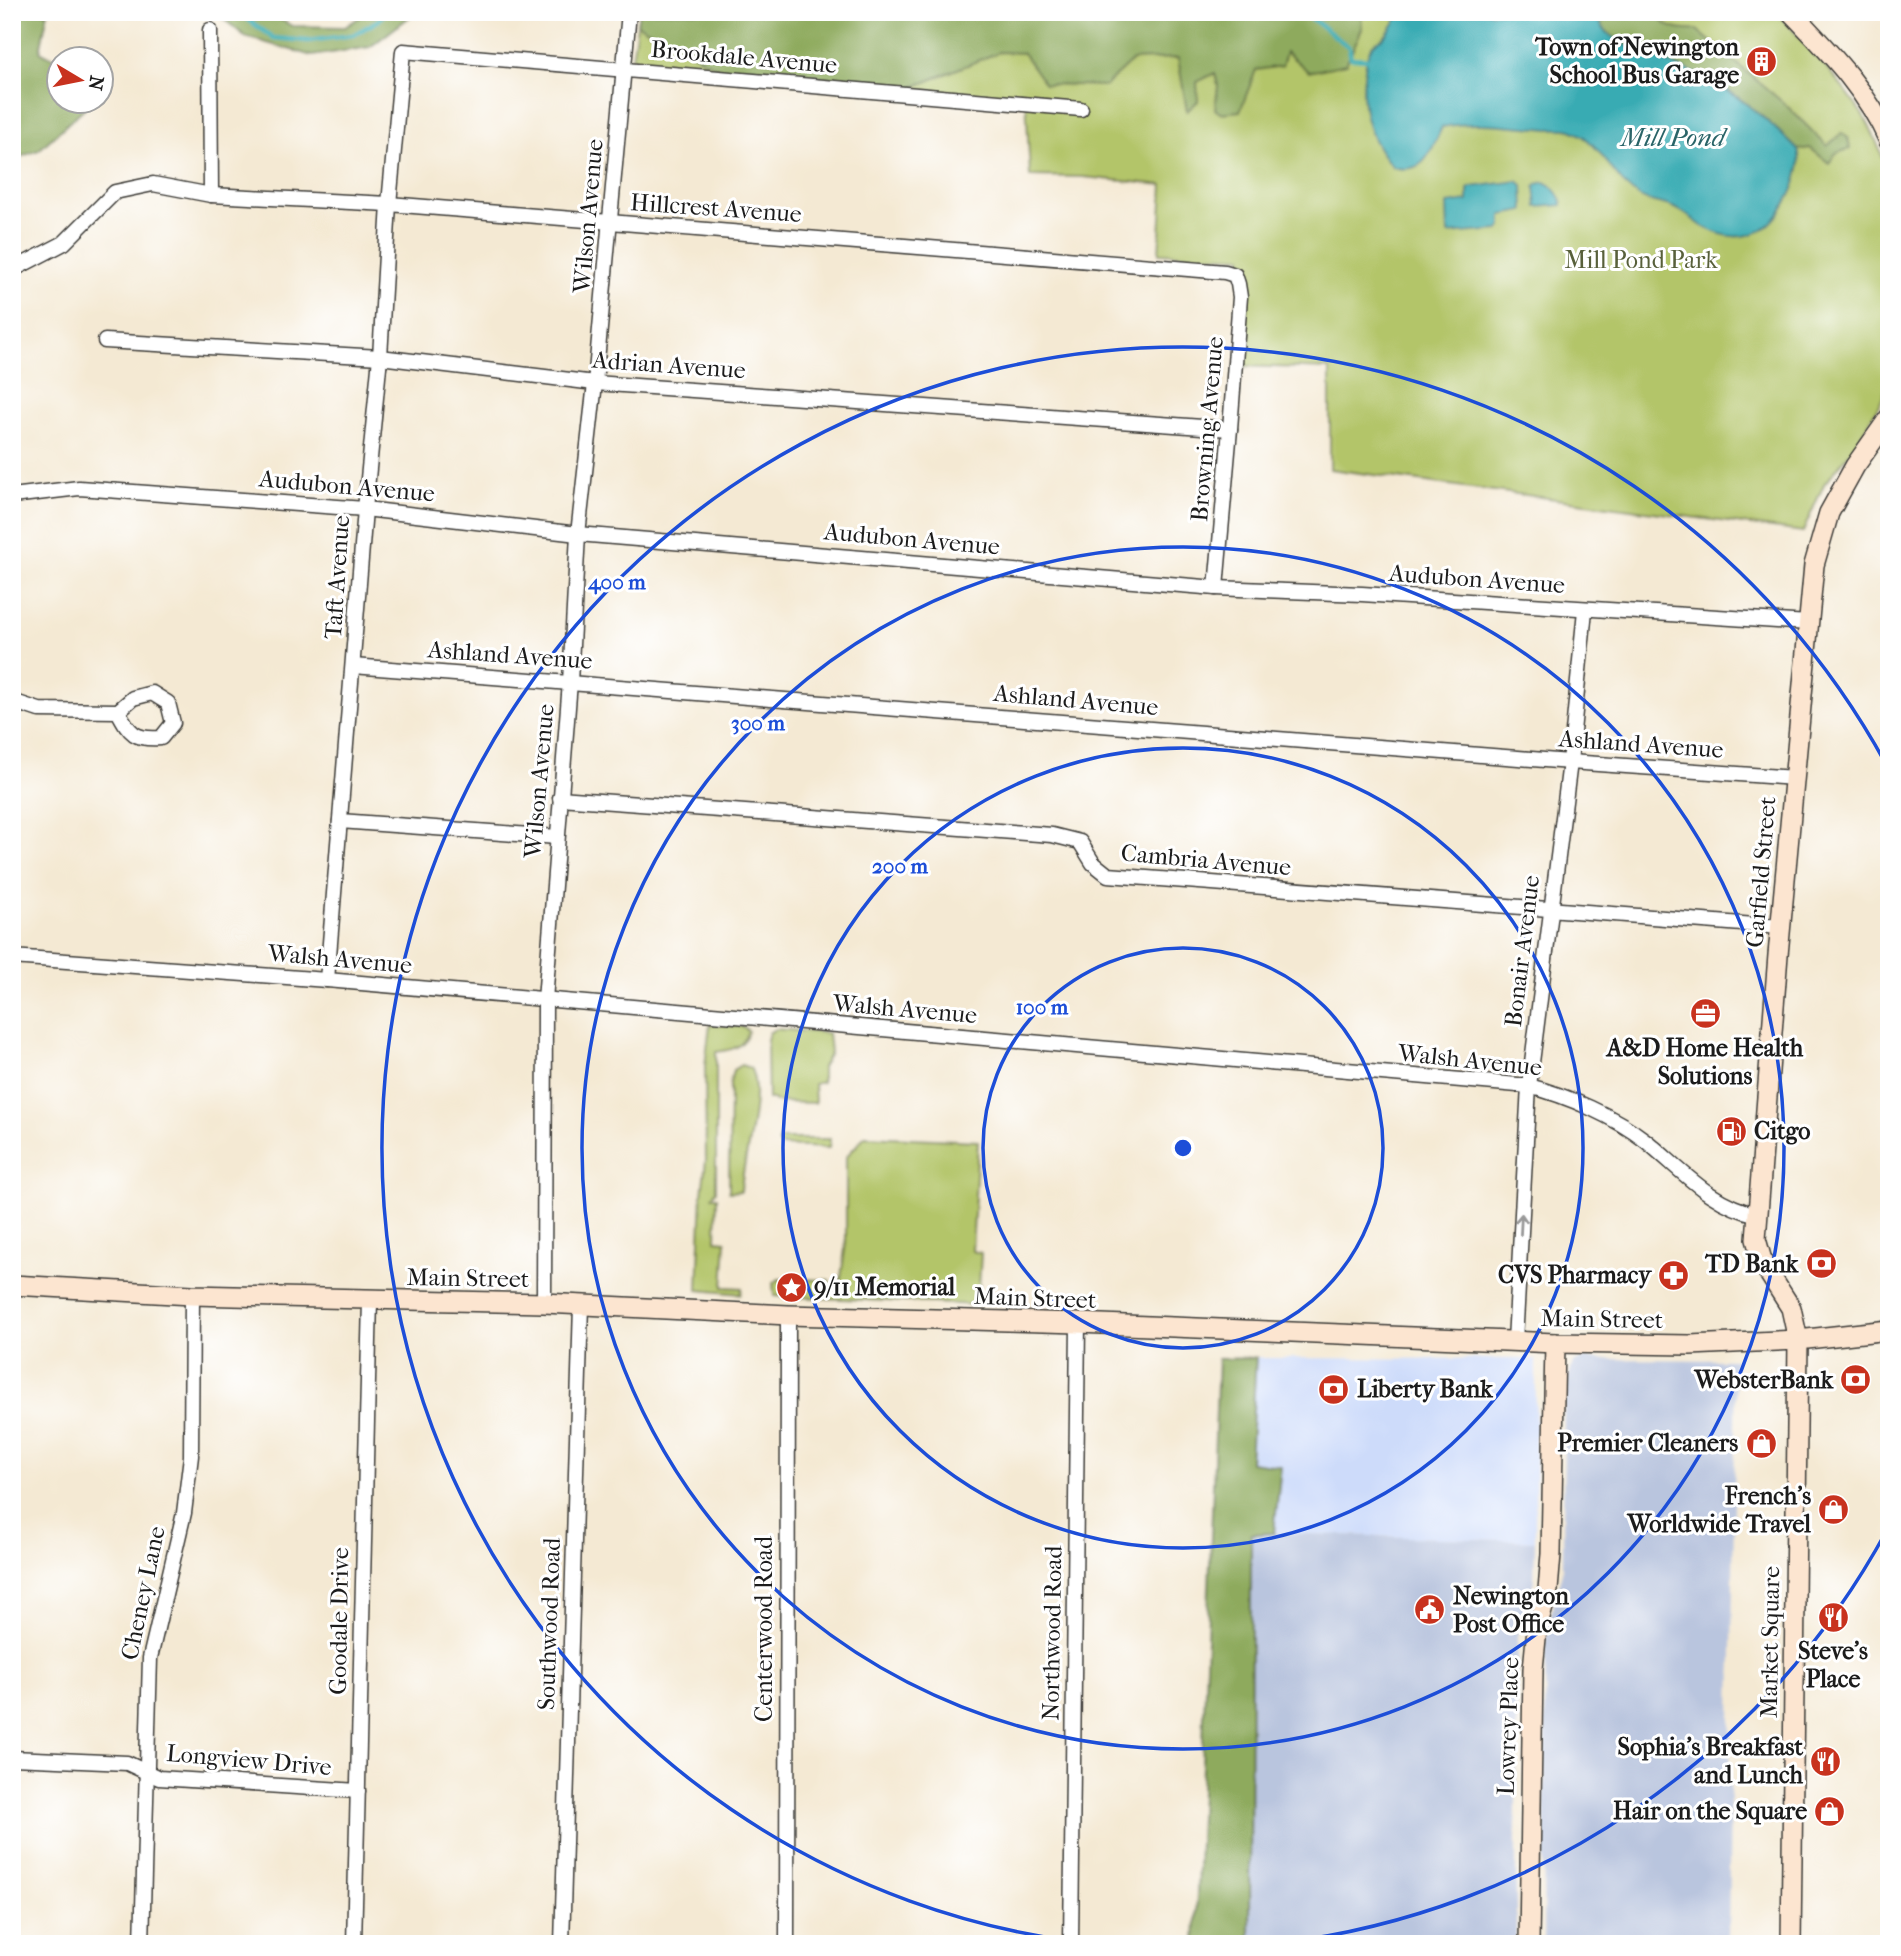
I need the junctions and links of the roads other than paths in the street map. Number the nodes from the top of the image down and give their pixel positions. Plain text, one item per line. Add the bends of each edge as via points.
1 (629, 12) edge
2 (1791, 12) edge
3 (209, 30) dead end
4 (403, 51) joint
5 (624, 69) junction
6 (1081, 109) dead end
7 (1889, 141) edge
8 (211, 195) junction
9 (389, 204) junction
10 (610, 222) junction
11 (12, 268) edge
12 (1235, 275) joint
13 (105, 341) dead end
14 (380, 357) junction
15 (595, 383) junction
16 (1889, 418) edge
17 (1230, 429) junction
18 (12, 496) edge
19 (365, 509) junction
20 (578, 534) junction
21 (1216, 588) junction
22 (1585, 610) junction
23 (1809, 623) junction
24 (354, 666) junction
25 (570, 682) junction
26 (12, 701) edge
27 (118, 711) dead end
28 (1570, 762) junction
29 (1794, 778) junction
30 (560, 798) junction
31 (340, 821) junction
32 (557, 837) junction
33 (1550, 911) junction
34 (1781, 927) junction
35 (12, 957) edge
36 (327, 980) junction
37 (545, 1000) junction
38 (1529, 1086) junction
39 (1758, 1214) junction
40 (12, 1285) edge
41 (192, 1295) junction
42 (370, 1300) junction
43 (544, 1303) junction
44 (581, 1305) junction
45 (788, 1315) junction
46 (1079, 1323) junction
47 (1889, 1330) edge
48 (1798, 1340) junction
49 (1515, 1341) junction
50 (1555, 1343) junction
51 (12, 1758) edge
52 (146, 1772) junction
53 (358, 1791) junction
54 (142, 1944) edge
55 (354, 1944) edge
56 (562, 1944) edge
57 (787, 1944) edge
58 (1071, 1944) edge
59 (1528, 1944) edge
60 (1791, 1944) edge

1 - 5 street, Wilson Avenue
2 - 7 street via 1857,85
3 - 8 street
4 - 5 street, Brookdale Avenue
4 - 9 street, Taft Avenue
5 - 6 street, Brookdale Avenue
5 - 10 street, Wilson Avenue
8 - 9 street, Hillcrest Avenue
8 - 11 street, Hillcrest Avenue via 153,184 115,192 64,243
9 - 10 street, Hillcrest Avenue
9 - 14 street, Taft Avenue
10 - 12 street, Hillcrest Avenue
10 - 15 street, Wilson Avenue
12 - 17 street, Browning Avenue via 1240,297
13 - 14 street, Adrian Avenue
14 - 15 street, Adrian Avenue
14 - 19 street, Taft Avenue
15 - 17 street, Adrian Avenue
15 - 20 street, Wilson Avenue
16 - 23 street, Garfield Street via 1829,513 1814,565
17 - 21 street, Browning Avenue
18 - 19 street, Audubon Avenue via 79,488
19 - 20 street, Audubon Avenue
19 - 24 street, Taft Avenue
20 - 21 street, Audubon Avenue
20 - 25 street, Wilson Avenue
21 - 22 street, Audubon Avenue
22 - 23 street, Audubon Avenue
22 - 28 street, Bonair Avenue
23 - 29 street, Garfield Street
24 - 25 street, Ashland Avenue
24 - 31 street, Taft Avenue
25 - 28 street, Ashland Avenue
25 - 30 street, Wilson Avenue
26 - 27 street via 39,710
28 - 29 street, Ashland Avenue
28 - 33 street, Bonair Avenue
29 - 34 street, Garfield Street
30 - 32 street, Wilson Avenue
30 - 33 street, Cambria Avenue via 1052,835 1080,842 1093,863 1108,875
31 - 32 street
31 - 36 street, Taft Avenue
32 - 37 street, Wilson Avenue
33 - 34 street, Cambria Avenue
33 - 38 street, Bonair Avenue
34 - 39 street, Garfield Street
35 - 36 street, Walsh Avenue
36 - 37 street, Walsh Avenue
37 - 38 street, Walsh Avenue
37 - 43 street, Wilson Avenue
38 - 39 street, Walsh Avenue via 1580,1103 1637,1135 1721,1203
49 -> 38 street, Bonair Avenue
39 - 48 street, Garfield Street via 1759,1255 1791,1308
40 - 41 street, Main Street
41 - 42 street, Main Street
41 - 52 street, Cheney Lane via 191,1455 184,1513 150,1658
42 - 43 street, Main Street
42 - 53 street, Goodale Drive
43 - 44 street, Main Street
44 - 45 street, Main Street
44 - 56 street, Southwood Road
45 - 46 street, Main Street
45 - 57 street, Centerwood Road
46 - 49 street, Main Street
46 - 58 street, Northwood Road
47 - 48 street, Main Street
48 - 50 street, Main Street via 1690,1345
48 - 60 street, Market Square
49 - 50 street, Main Street
50 - 59 street, Lowrey Place via 1551,1554 1533,1669
51 - 52 street, Longview Drive via 127,1763
52 - 53 street, Longview Drive via 159,1778
52 - 54 street, Cheney Lane
53 - 55 street, Goodale Drive

